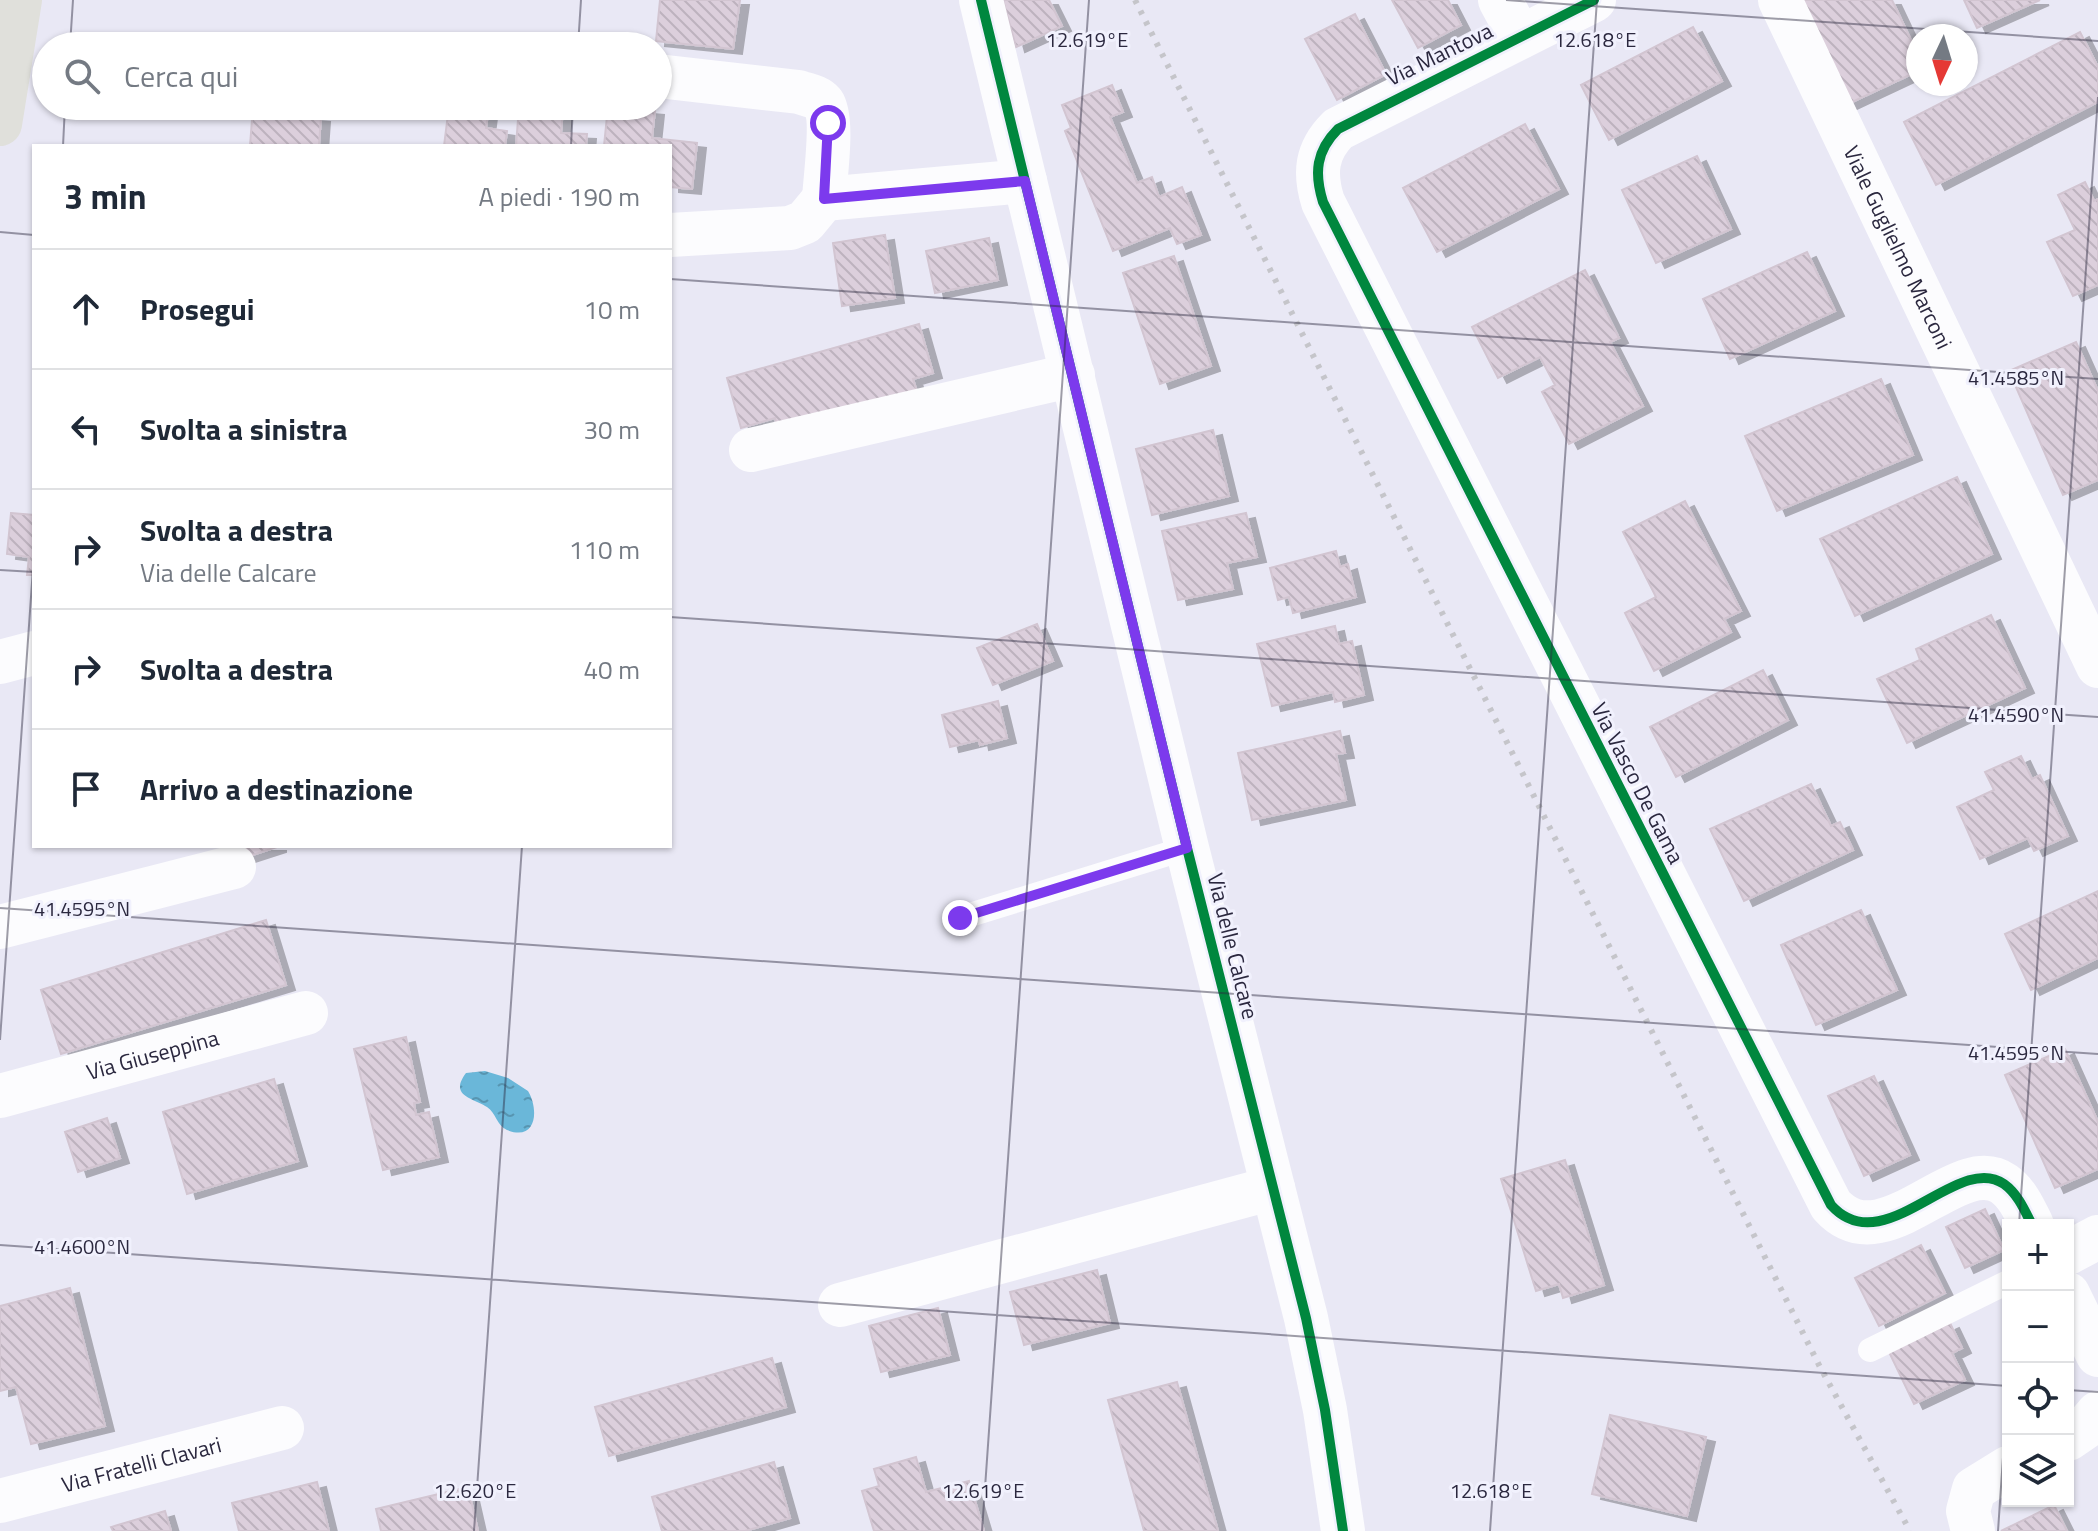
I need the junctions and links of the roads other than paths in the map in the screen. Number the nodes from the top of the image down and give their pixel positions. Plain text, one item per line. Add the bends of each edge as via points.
1 (20, 0) edge
2 (981, 0) edge
3 (1594, 0) edge
4 (1780, 0) edge
5 (1510, 18) edge
6 (672, 78) edge
7 (0, 124) edge
8 (1317, 161) joint
9 (1025, 181) junction
10 (824, 199) junction
11 (672, 235) edge
12 (1073, 375) junction
13 (751, 450) dead end
14 (32, 654) edge
15 (0, 662) edge
16 (2098, 666) edge
17 (1187, 848) junction
18 (234, 867) dead end
19 (960, 918) dead end
20 (0, 927) edge
21 (306, 1013) dead end
22 (0, 1096) edge
23 (1273, 1188) junction
24 (2029, 1219) edge
25 (2098, 1237) edge
26 (2074, 1250) edge
27 (2002, 1285) edge
28 (840, 1305) dead end
29 (2074, 1306) edge
30 (1870, 1350) dead end
31 (2098, 1355) edge
32 (2098, 1413) edge
33 (282, 1428) dead end
34 (2074, 1435) edge
35 (2002, 1471) edge
36 (0, 1501) edge
37 (1343, 1531) edge
38 (1973, 1531) edge

1 - 7 main road
2 - 9 street, Via delle Calcare
3 - 5 street, Via Mantova
4 - 16 street, Viale Guglielmo Marconi
5 - 8 street, Via Mantova via 1348,122 1330,136
6 - 10 street via 799,92 822,103 828,123
8 - 24 street, Via Vasco De Gama via 1328,215 1831,1205 1855,1221 1877,1222 1971,1180 1991,1179 2014,1194
9 - 10 street
9 - 12 street, Via delle Calcare
10 - 11 street via 805,222 790,228
12 - 13 street
12 - 17 street, Via delle Calcare
14 - 15 street
17 - 19 lane
17 - 23 street, Via delle Calcare
18 - 20 street
21 - 22 street, Via Giuseppina
23 - 28 street
23 - 37 street, Via delle Calcare via 1317,1364
25 - 26 street
27 - 30 lane
29 - 31 street
32 - 34 street
33 - 36 street, Via Fratelli Clavari
35 - 38 street via 1974,1489 1968,1511

